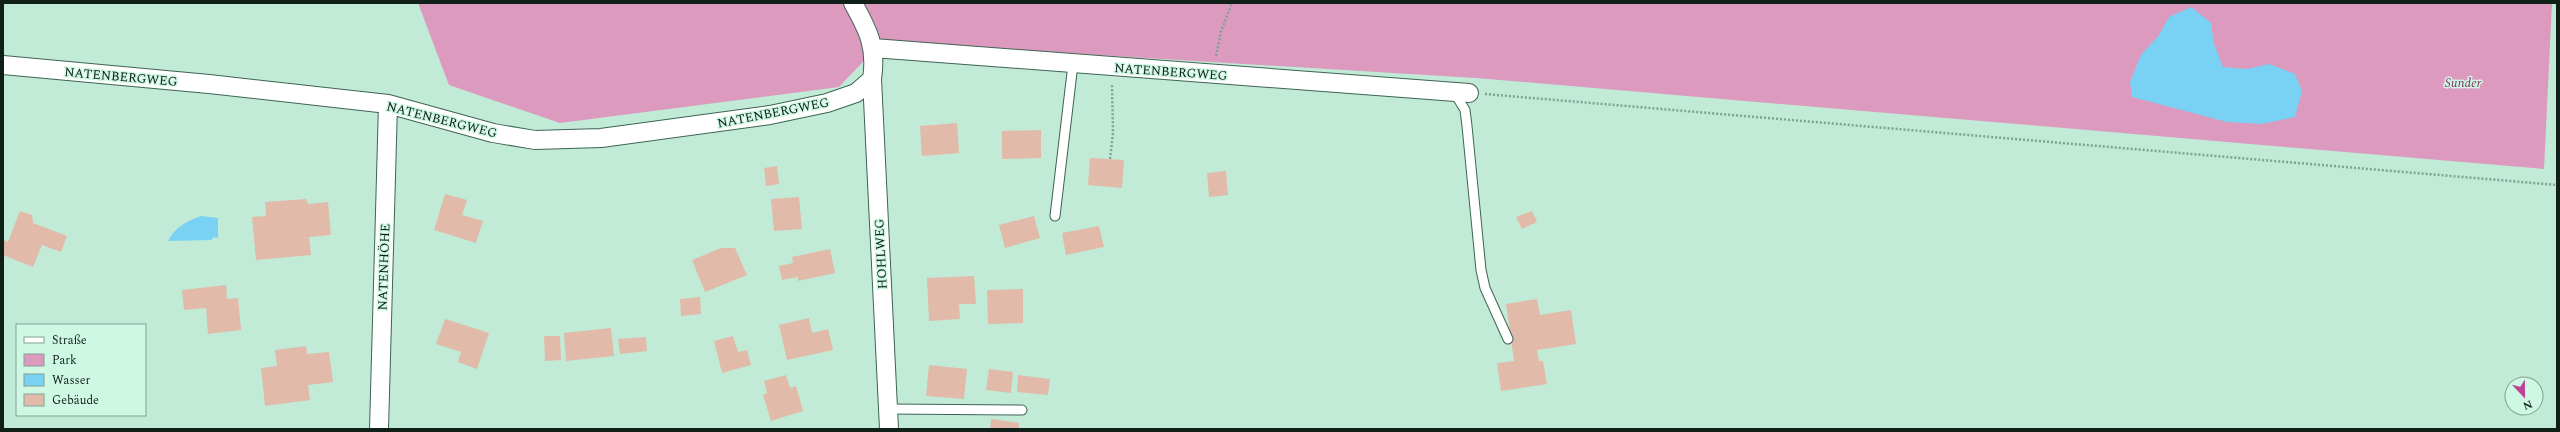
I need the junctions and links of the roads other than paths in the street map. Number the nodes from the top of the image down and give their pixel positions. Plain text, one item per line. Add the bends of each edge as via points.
1 (853, 3) edge
2 (873, 48) junction
3 (1073, 64) junction
4 (3, 65) edge
5 (872, 79) junction
6 (1461, 93) joint
7 (388, 104) junction
8 (1055, 216) dead end
9 (1508, 339) dead end
10 (888, 409) junction
11 (1022, 410) dead end
12 (379, 429) edge
13 (889, 429) edge

1 - 2 street, HOHLWEG via 866,27
2 - 3 street, NATENBERGWEG
2 - 5 street, HOHLWEG
3 - 6 street, NATENBERGWEG
3 - 8 lane
4 - 7 street, NATENBERGWEG via 202,83
5 - 7 street, NATENBERGWEG via 856,93 827,104 766,116 601,138 535,140 513,137
5 - 10 street, HOHLWEG
6 - 9 lane via 1466,115 1478,248 1485,288
7 - 12 street, NATENHÖHE
10 - 11 lane
10 - 13 street, HOHLWEG

